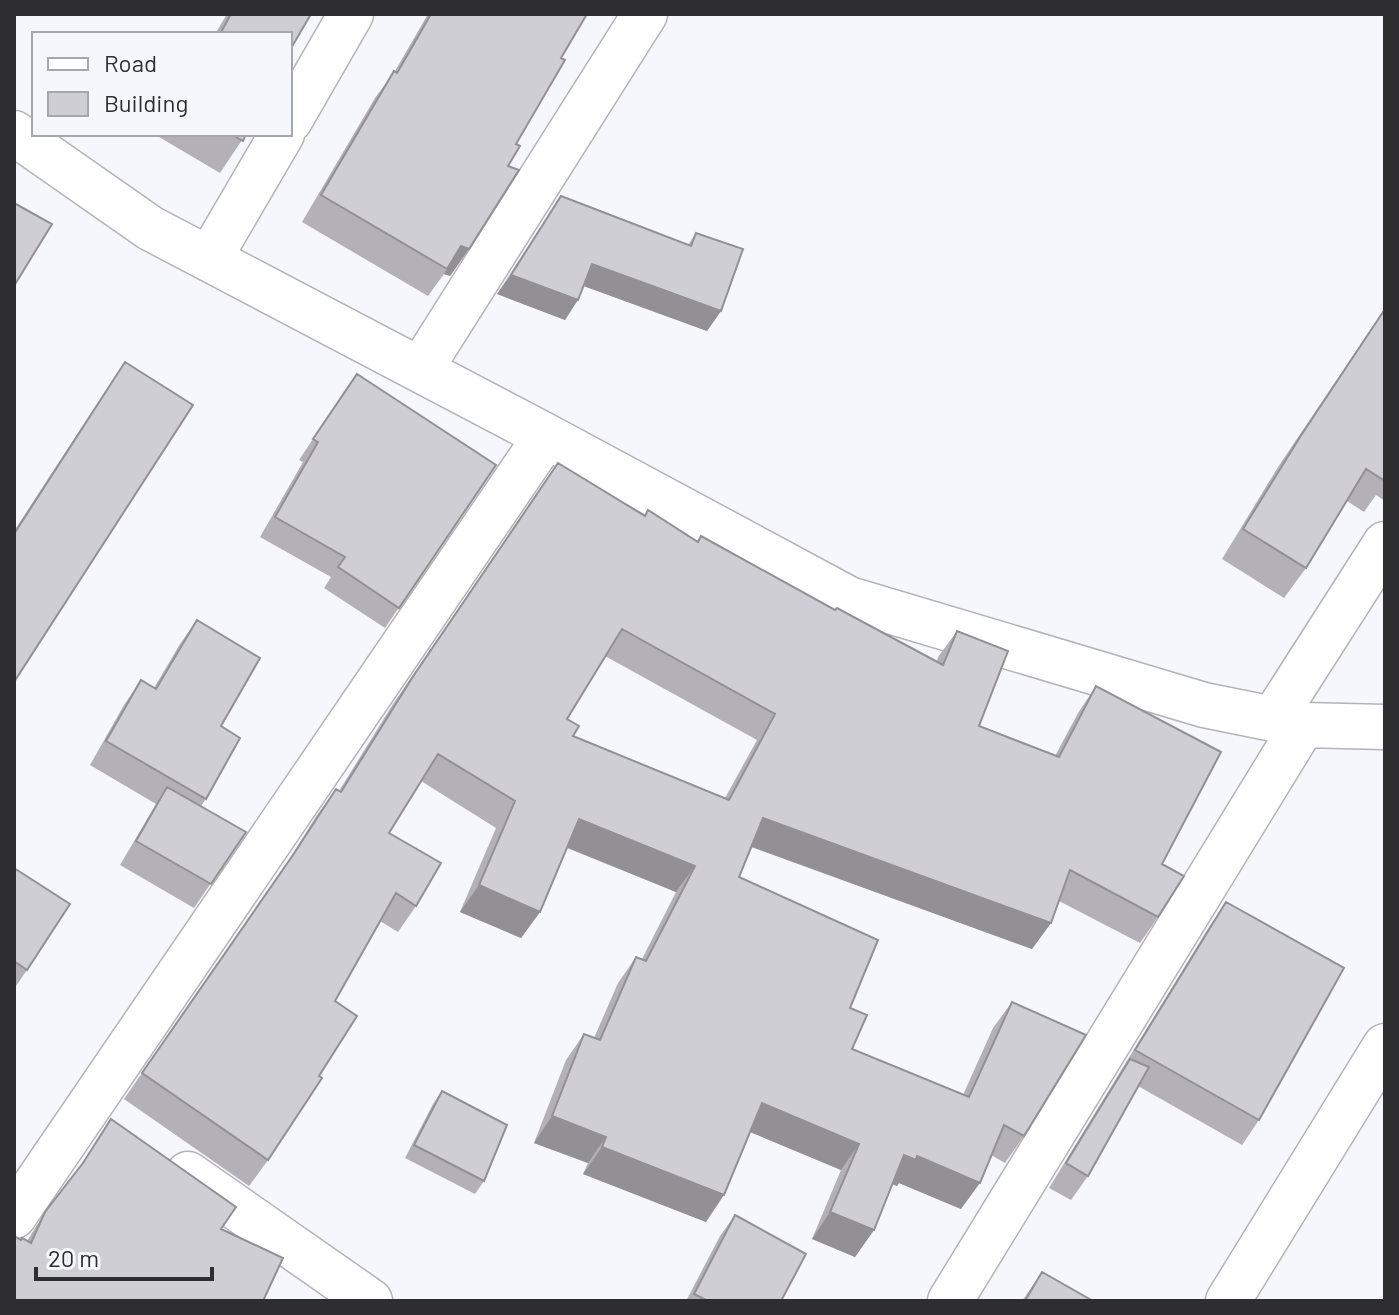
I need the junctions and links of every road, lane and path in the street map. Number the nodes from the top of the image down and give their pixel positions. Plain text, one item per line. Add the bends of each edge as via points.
1 (351, 14) edge
2 (645, 14) edge
3 (292, 117) edge
4 (14, 133) edge
5 (281, 136) edge
6 (209, 259) junction
7 (420, 370) junction
8 (546, 436) junction
9 (1385, 544) edge
10 (1288, 722) junction
11 (1385, 727) edge
12 (1385, 1046) edge
13 (153, 1150) edge
14 (14, 1216) edge
15 (370, 1301) edge
16 (950, 1301) edge
17 (1228, 1301) edge

1 - 3 street
2 - 7 street
4 - 6 street via 150,228
5 - 6 street
6 - 7 street
7 - 8 street
8 - 10 street via 849,599 1204,705
8 - 14 street via 102,1115
9 - 10 street
10 - 11 street
10 - 16 street
12 - 17 street
13 - 15 street

